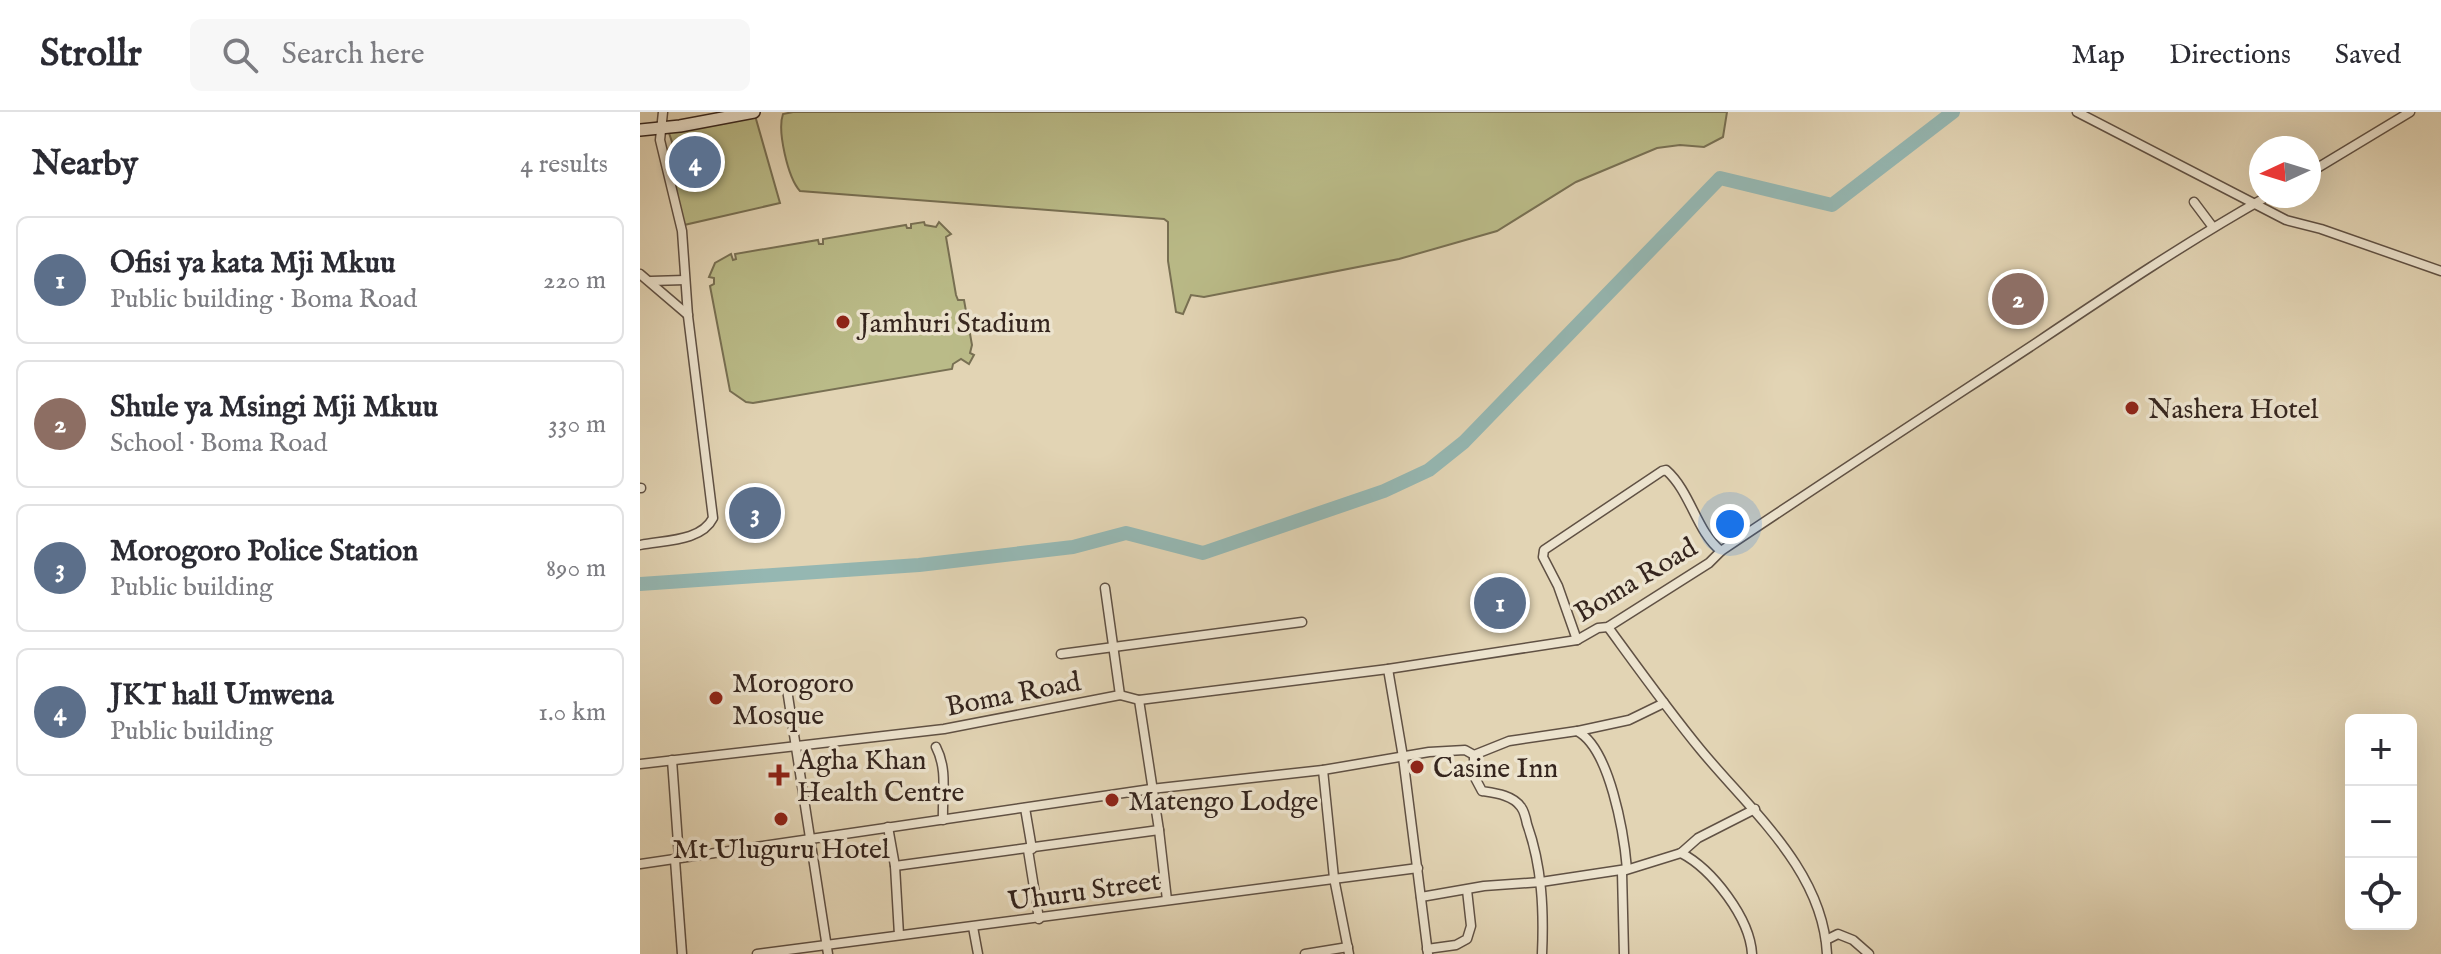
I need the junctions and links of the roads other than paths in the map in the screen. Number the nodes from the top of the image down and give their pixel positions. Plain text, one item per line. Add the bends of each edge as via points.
1 (663, 112) edge
2 (754, 112) edge
3 (2077, 112) edge
4 (2410, 112) edge
5 (660, 128) junction
6 (640, 130) edge
7 (2321, 166) edge
8 (2249, 200) edge
9 (2194, 202) dead end
10 (2249, 206) edge
11 (2264, 208) edge
12 (2212, 226) junction
13 (2441, 271) edge
14 (640, 274) edge
15 (685, 280) junction
16 (650, 281) junction
17 (688, 316) junction
18 (640, 545) edge
19 (1721, 551) junction
20 (1105, 588) dead end
21 (1302, 622) dead end
22 (1608, 627) junction
23 (1577, 640) junction
24 (1113, 647) junction
25 (1061, 654) dead end
26 (1388, 669) junction
27 (786, 683) dead end
28 (1120, 695) junction
29 (1139, 700) junction
30 (1664, 703) junction
31 (1600, 726) junction
32 (1577, 731) junction
33 (936, 747) dead end
34 (1594, 747) junction
35 (797, 748) junction
36 (1474, 755) junction
37 (1403, 757) junction
38 (672, 760) junction
39 (640, 764) edge
40 (1323, 770) junction
41 (1151, 789) junction
42 (1025, 808) junction
43 (1755, 809) junction
44 (943, 820) junction
45 (888, 827) junction
46 (1159, 830) junction
47 (810, 839) junction
48 (1032, 849) junction
49 (1681, 853) junction
50 (677, 858) junction
51 (640, 864) edge
52 (895, 866) junction
53 (1418, 868) junction
54 (1625, 870) junction
55 (1334, 878) junction
56 (1541, 882) junction
57 (1467, 890) junction
58 (1421, 897) junction
59 (1167, 900) junction
60 (1039, 919) junction
61 (973, 927) junction
62 (899, 935) junction
63 (1826, 940) junction
64 (827, 949) edge
65 (1349, 951) edge
66 (1427, 951) edge
67 (682, 954) edge
68 (757, 954) edge
69 (978, 954) edge
70 (1305, 954) edge
71 (1542, 954) edge
72 (1624, 954) edge
73 (1752, 954) edge
74 (1827, 954) edge
75 (1869, 954) edge

1 - 5 street
2 - 5 street
3 - 8 street
4 - 7 street
5 - 6 street
5 - 15 street via 682,231
9 - 12 street
10 - 12 street, Boma Road
11 - 13 street
12 - 19 street, Boma Road
14 - 16 street
15 - 16 street
15 - 17 street
16 - 17 street
17 - 18 street via 713,518 694,535
19 - 22 street, Boma Road
19 - 23 street via 1710,543 1676,480 1662,471 1544,550
20 - 24 street
21 - 24 street
22 - 23 street, Boma Road
22 - 30 street
23 - 26 street, Boma Road
24 - 25 street
24 - 28 street
26 - 29 street, Boma Road
26 - 37 street
27 - 35 street
28 - 29 street, Boma Road
28 - 35 street, Boma Road via 944,729
29 - 41 street
30 - 31 street via 1629,720
30 - 43 street
31 - 32 street
31 - 34 street
32 - 34 street
32 - 36 street via 1509,741
33 - 44 street via 945,774
34 - 54 street via 1615,804
35 - 38 street, Boma Road
35 - 47 street
36 - 37 street via 1465,750
36 - 56 street via 1474,776 1482,791 1494,791 1520,805
37 - 40 street
37 - 53 street
38 - 39 street, Boma Road
38 - 50 street
40 - 41 street
40 - 55 street
41 - 42 street
41 - 46 street
42 - 44 street
42 - 48 street
43 - 49 street via 1698,838
43 - 63 street via 1813,893
44 - 45 street
45 - 47 street
45 - 52 street
46 - 48 street
46 - 59 street
47 - 50 street
47 - 64 street
48 - 52 street
48 - 60 street via 1028,850
49 - 54 street
49 - 73 street via 1705,869 1736,909 1749,932
50 - 51 street
50 - 67 street
52 - 62 street
53 - 55 street, Uhuru Street
53 - 58 street
54 - 56 street
54 - 72 street
55 - 59 street, Uhuru Street
55 - 65 street
56 - 57 street
56 - 71 street
57 - 58 street
57 - 66 street via 1467,939
58 - 66 street
59 - 60 street, Uhuru Street
60 - 61 street, Uhuru Street
61 - 62 street, Uhuru Street
61 - 69 street
62 - 64 street, Uhuru Street
63 - 74 street
63 - 75 street via 1838,934
64 - 68 street, Uhuru Street
65 - 70 street

